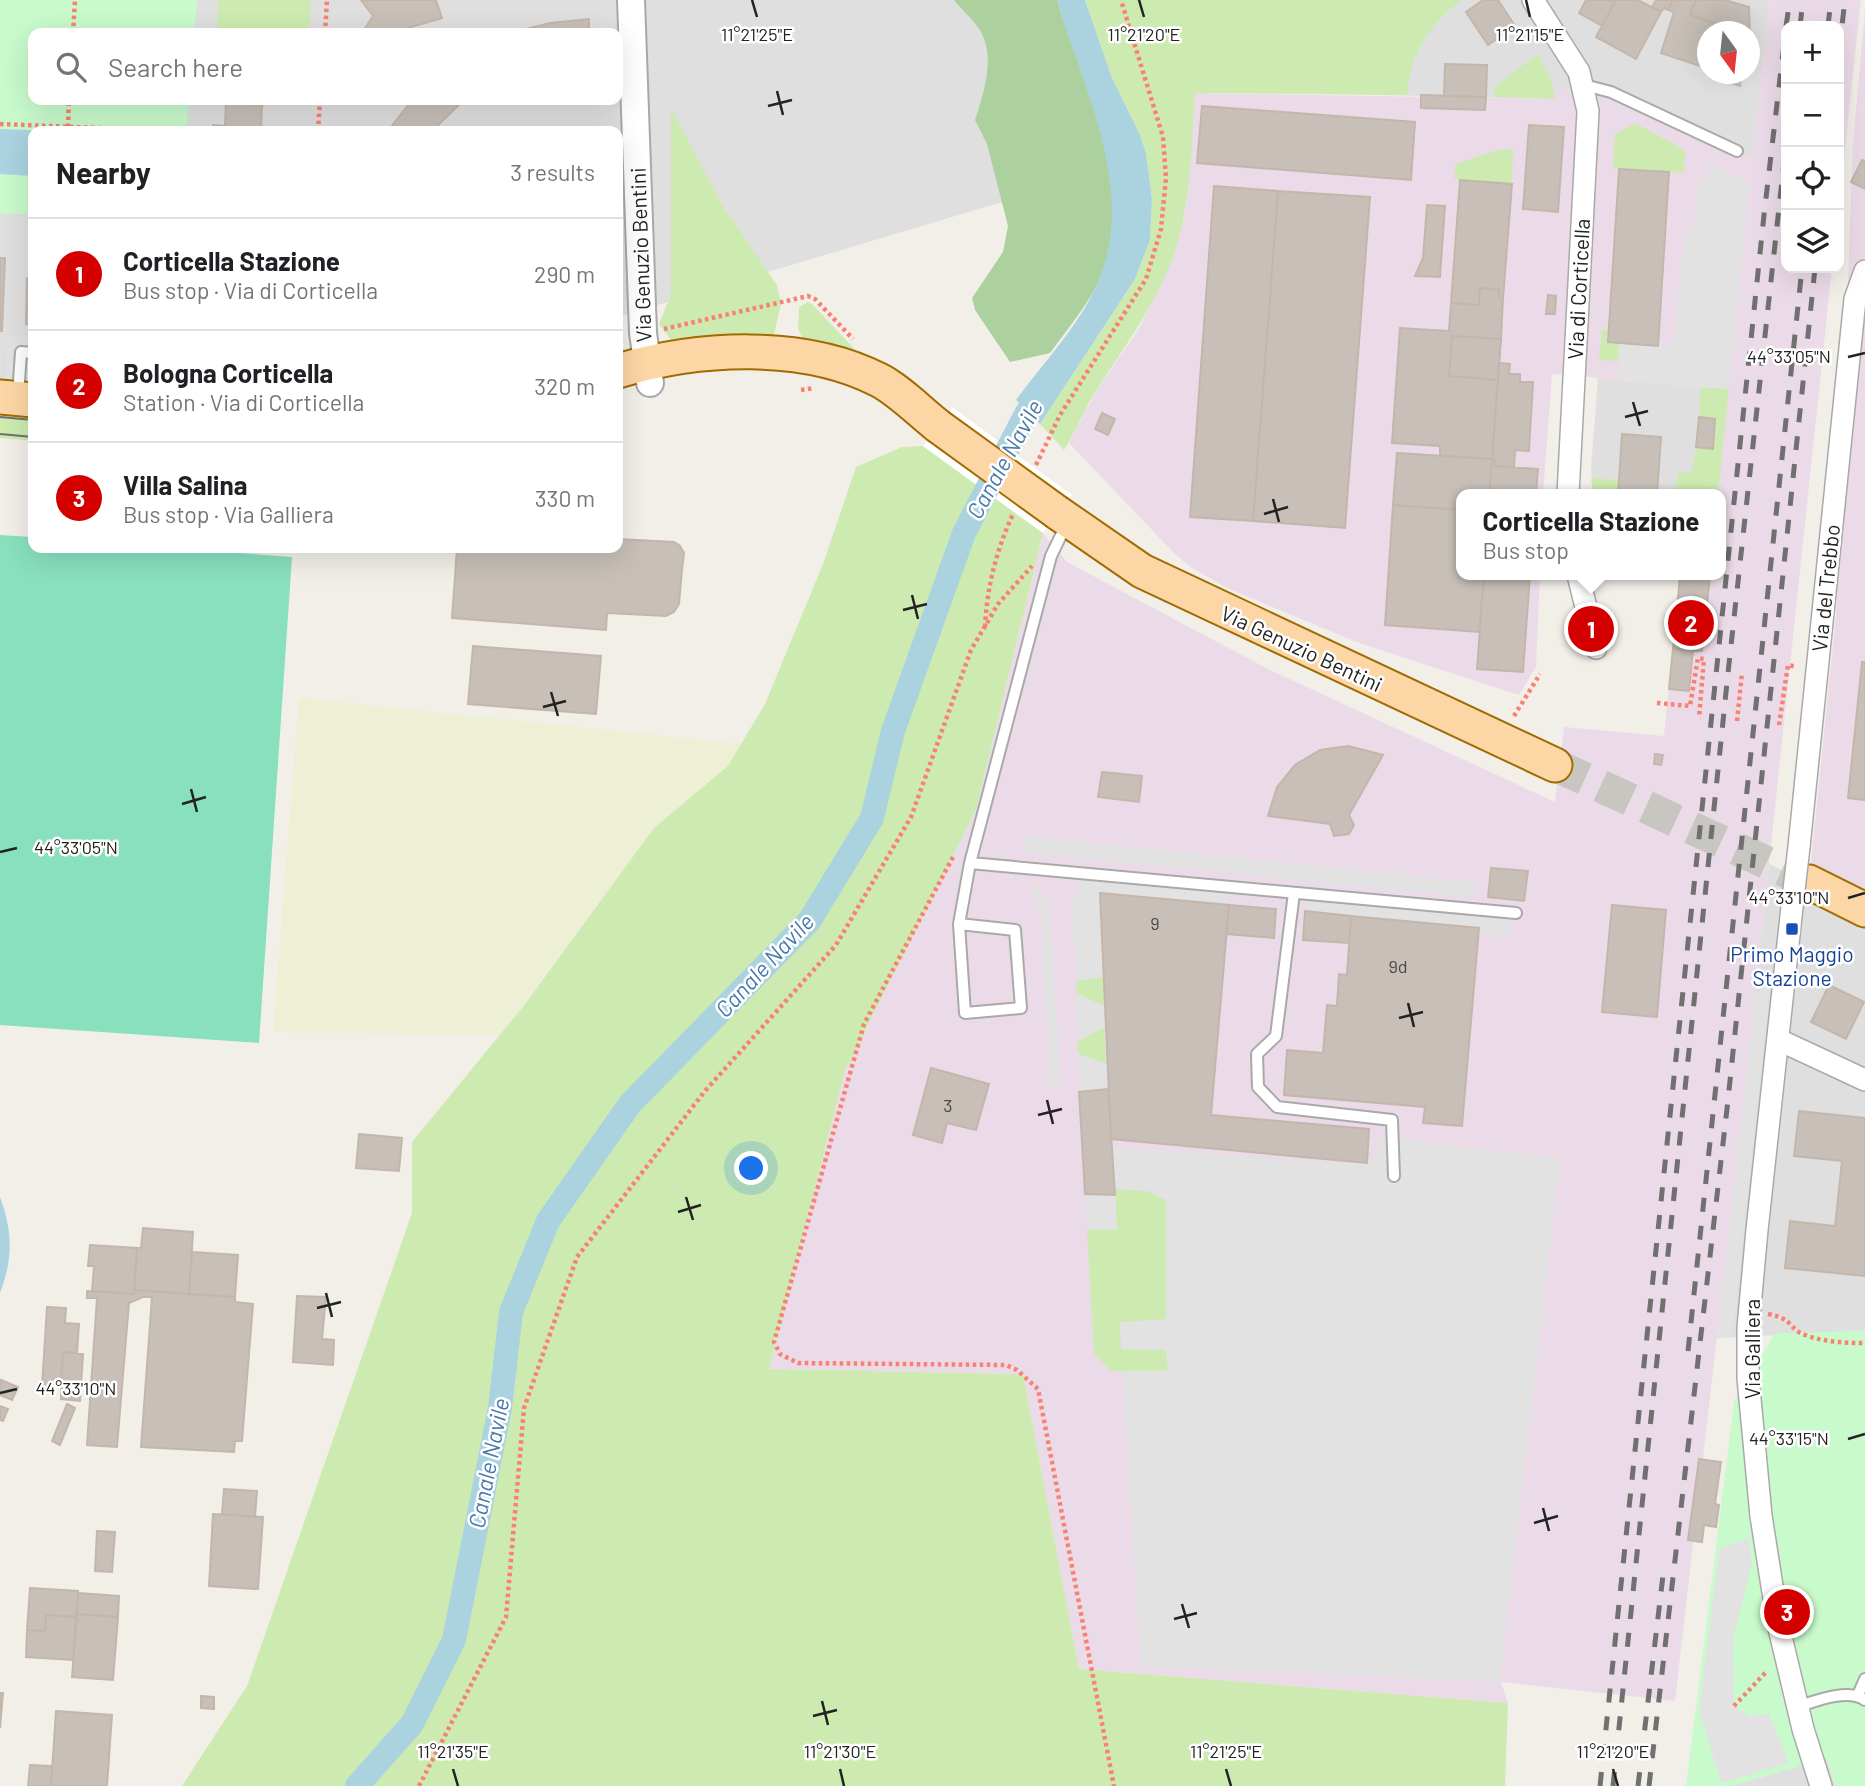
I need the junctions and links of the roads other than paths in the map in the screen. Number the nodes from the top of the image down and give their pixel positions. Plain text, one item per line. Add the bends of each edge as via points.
1 (631, 0) edge
2 (1533, 0) edge
3 (1584, 85) junction
4 (1737, 151) dead end
5 (1865, 271) edge
6 (28, 353) edge
7 (639, 363) edge
8 (623, 385) edge
9 (17, 398) edge
10 (1568, 489) edge
11 (1063, 517) junction
12 (1579, 580) edge
13 (1596, 648) dead end
14 (1555, 765) tunnel mouth
15 (970, 863) junction
16 (1294, 893) junction
17 (1800, 894) junction
18 (1865, 910) edge
19 (1516, 913) dead end
20 (960, 924) junction
21 (1779, 1040) junction
22 (1865, 1080) edge
23 (1395, 1176) dead end
24 (1865, 1679) edge
25 (1862, 1698) edge
26 (1797, 1707) junction
27 (1821, 1786) edge

1 - 7 street, Via Genuzio Bentini
2 - 3 street, Via di Corticella via 1572,58
3 - 4 lane via 1611,92
3 - 10 street, Via di Corticella via 1588,126
5 - 17 street, Via del Trebbo, bridge via 1855,299 1799,848
6 - 9 lane via 21,352
7 - 8 main road, Via Genuzio Bentini
7 - 11 main road, Via Genuzio Bentini, bridge via 755,353 849,366 882,382
11 - 14 main road, Via Genuzio Bentini via 1142,571
11 - 15 lane
12 - 13 street
15 - 16 lane
15 - 20 lane
16 - 19 lane
16 - 23 lane via 1276,1036 1256,1054 1258,1087 1277,1107 1392,1119
17 - 18 main road
17 - 21 street, Via Galliera
20 - 20 lane via 965,1013 1021,1008 1014,930
21 - 22 street
21 - 26 street, Via Galliera via 1748,1328 1748,1378 1760,1516
24 - 25 lane
25 - 26 lane via 1823,1699
26 - 27 street, Via Galliera

